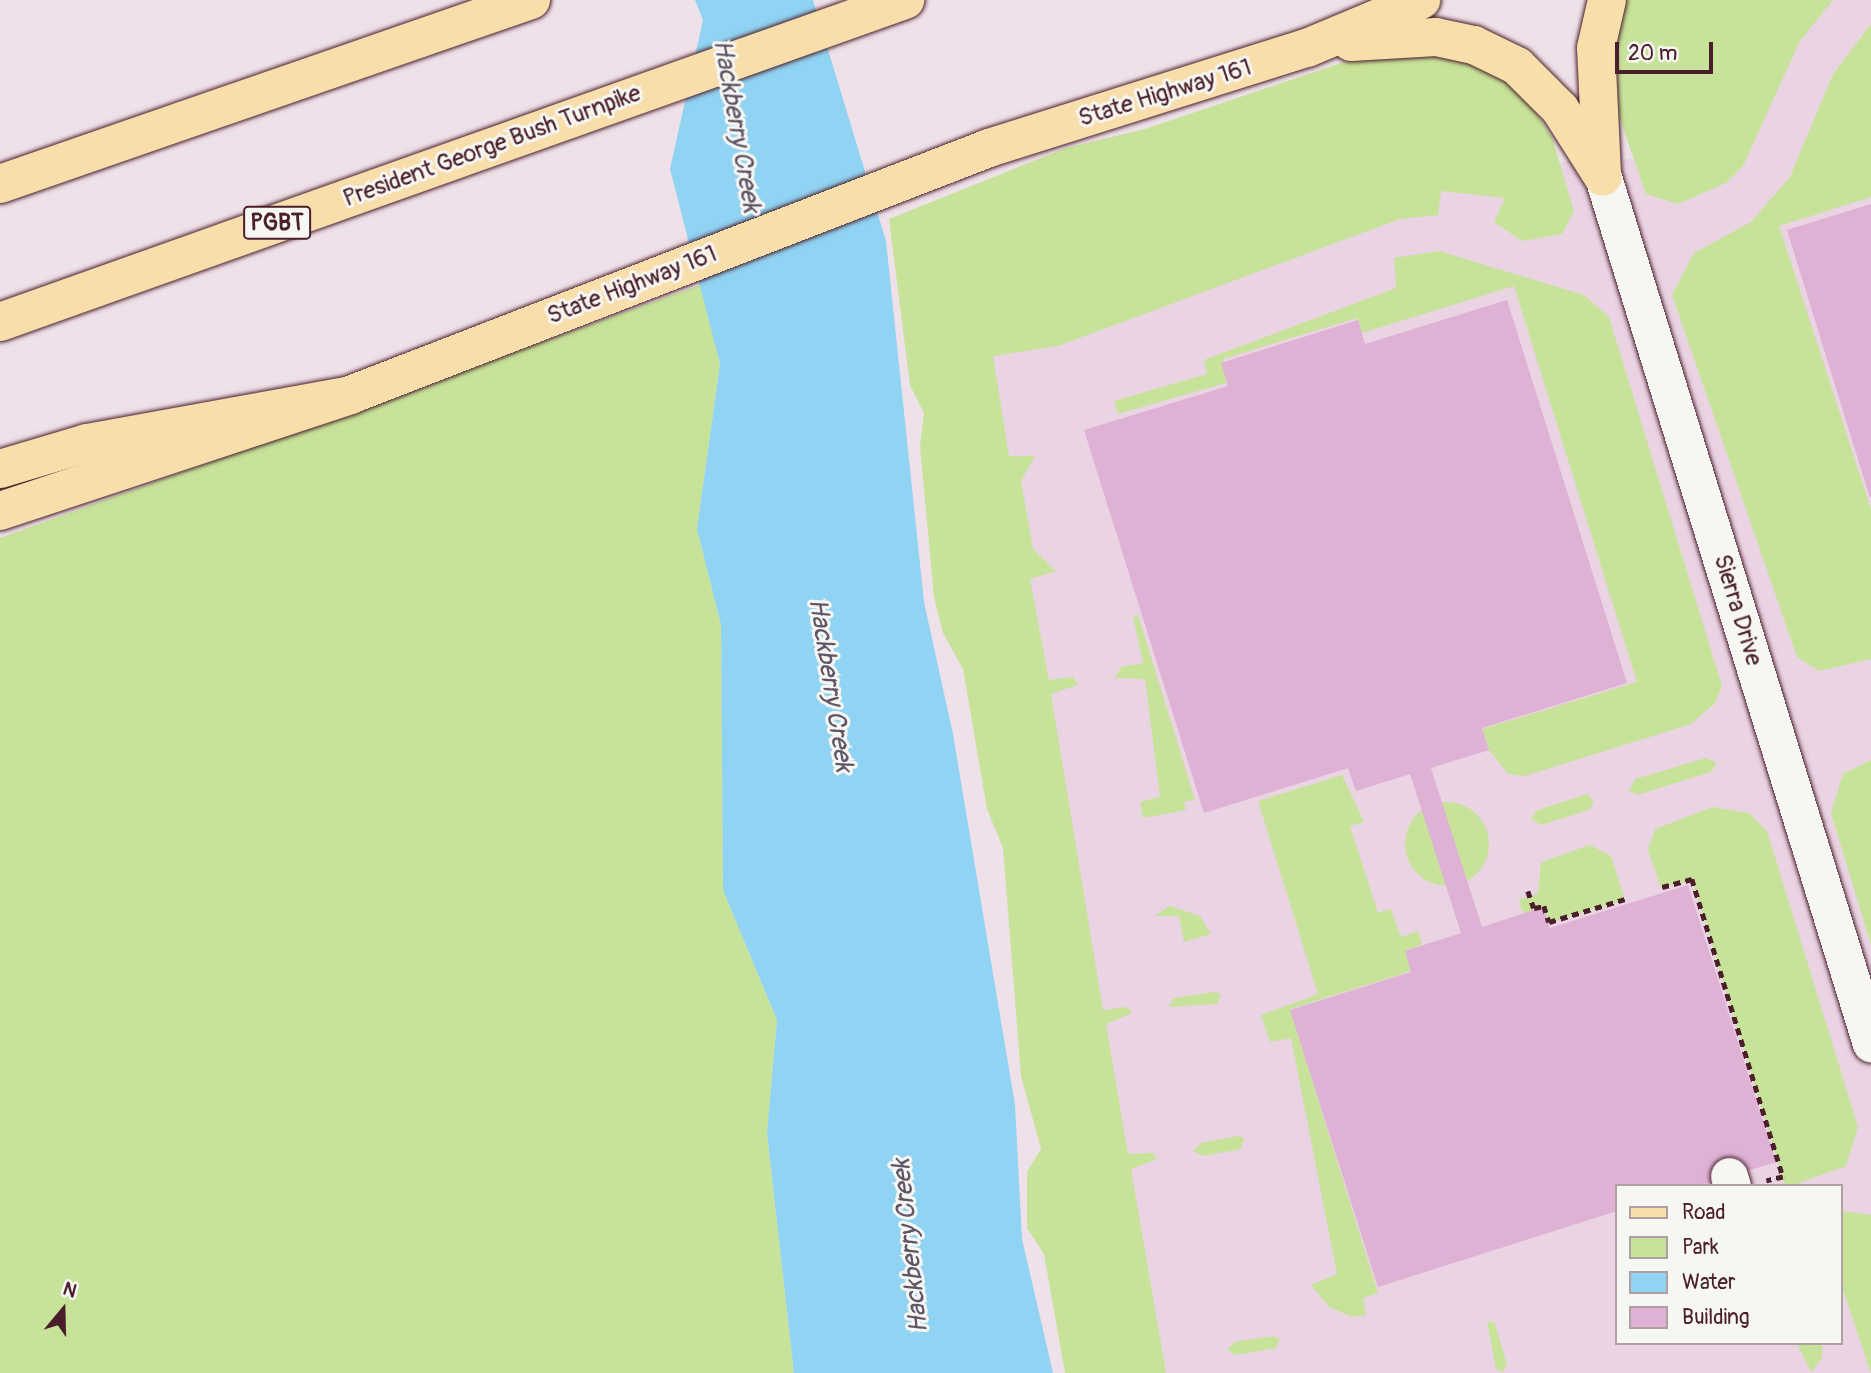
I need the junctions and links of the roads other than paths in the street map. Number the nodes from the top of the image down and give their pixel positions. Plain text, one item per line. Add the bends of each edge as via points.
1 (905, 0) edge
2 (1421, 0) edge
3 (1606, 0) edge
4 (524, 3) edge
5 (1307, 48) junction
6 (1602, 177) junction
7 (0, 184) edge
8 (0, 322) edge
9 (350, 395) junction
10 (0, 469) edge
11 (0, 511) edge
12 (1871, 1044) edge

1 - 8 main road, President George Bush Turnpike / PGBT
2 - 5 main road, State Highway 161
3 - 6 main road via 1596,48
4 - 7 main road
5 - 6 main road via 1387,37 1474,45 1538,83
5 - 9 main road, State Highway 161 via 989,148
6 - 12 street, Sierra Drive
9 - 10 main road via 87,443
9 - 11 main road, State Highway 161

